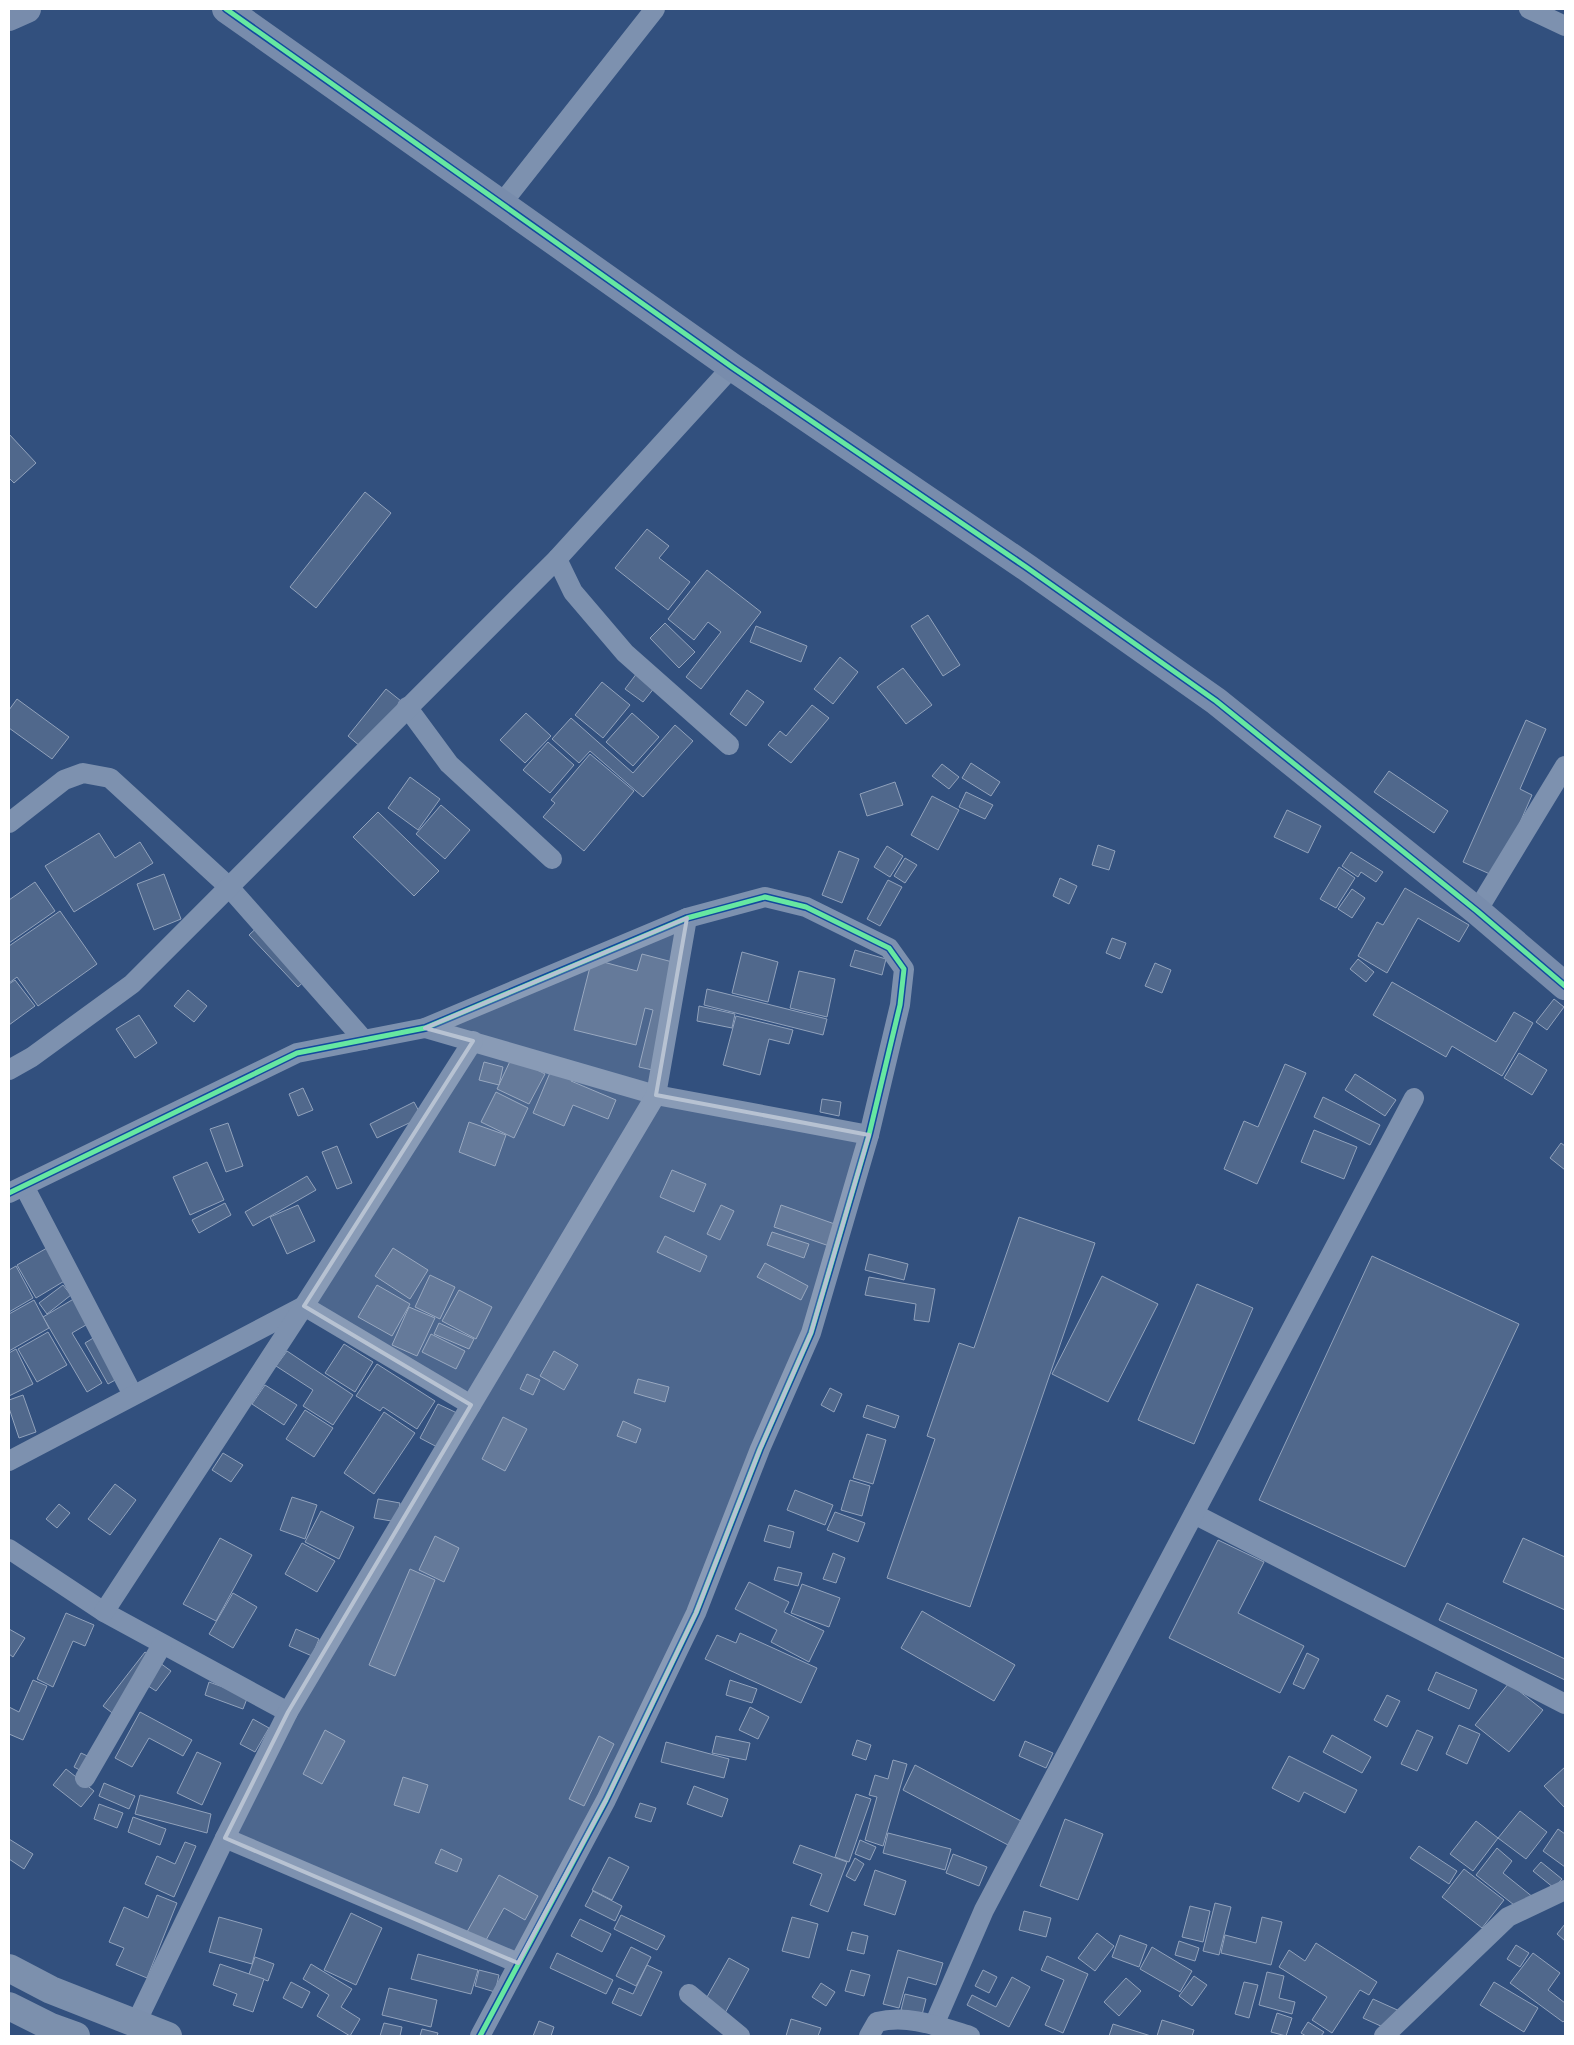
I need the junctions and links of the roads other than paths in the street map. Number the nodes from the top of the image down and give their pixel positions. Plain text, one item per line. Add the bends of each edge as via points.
1 (27, 9) edge
2 (226, 9) edge
3 (656, 9) edge
4 (1529, 9) edge
5 (9, 17) edge
6 (1565, 26) edge
7 (502, 204) junction
8 (732, 367) junction
9 (556, 559) junction
10 (407, 707) junction
11 (729, 745) dead end
12 (1565, 766) edge
13 (9, 823) edge
14 (552, 858) dead end
15 (228, 886) junction
16 (1477, 911) junction
17 (687, 918) junction
18 (1565, 986) edge
19 (425, 1028) junction
20 (364, 1040) junction
21 (473, 1041) junction
22 (9, 1070) edge
23 (656, 1095) junction
24 (1414, 1098) dead end
25 (869, 1136) junction
26 (16, 1190) edge
27 (304, 1306) junction
28 (134, 1395) junction
29 (472, 1405) junction
30 (9, 1461) edge
31 (1194, 1514) junction
32 (9, 1550) edge
33 (104, 1612) junction
34 (162, 1645) junction
35 (1565, 1704) edge
36 (288, 1712) junction
37 (85, 1778) dead end
38 (225, 1838) junction
39 (1565, 1890) edge
40 (518, 1964) junction
41 (9, 1968) edge
42 (689, 1994) dead end
43 (9, 2006) edge
44 (135, 2025) junction
45 (934, 2025) junction
46 (1390, 2035) edge
47 (76, 2036) edge
48 (168, 2036) edge
49 (480, 2036) edge
50 (740, 2036) edge
51 (869, 2036) edge
52 (970, 2036) edge

1 - 5 street
2 - 7 street
3 - 7 street
4 - 6 street
7 - 8 street
8 - 9 street
8 - 16 street via 1216,701
9 - 10 street
9 - 11 street via 573,592 625,652
10 - 14 street via 449,764
10 - 15 street
12 - 16 street
13 - 15 street via 64,780 83,773 110,778
15 - 20 street
15 - 22 street via 132,984 32,1057
16 - 18 street
17 - 19 street
17 - 23 street
17 - 25 street via 765,897 806,907 889,948 904,969 900,1005
19 - 20 street
19 - 21 street
20 - 26 street via 297,1052
21 - 23 street
21 - 27 street
23 - 25 street
23 - 29 street
24 - 31 street
25 - 40 street via 811,1333 760,1448 696,1613 606,1800
26 - 28 street
27 - 28 street
27 - 29 street
27 - 33 street
28 - 30 street
29 - 36 street
31 - 35 street
31 - 45 street via 984,1910
32 - 33 street
33 - 34 street
34 - 36 street
34 - 37 street
36 - 38 street
38 - 40 street
38 - 44 street
39 - 46 street via 1508,1917
40 - 49 street
41 - 44 main road via 51,1990
42 - 50 street
43 - 47 main road
44 - 48 main road
45 - 51 street via 889,2019 877,2022
45 - 52 street

